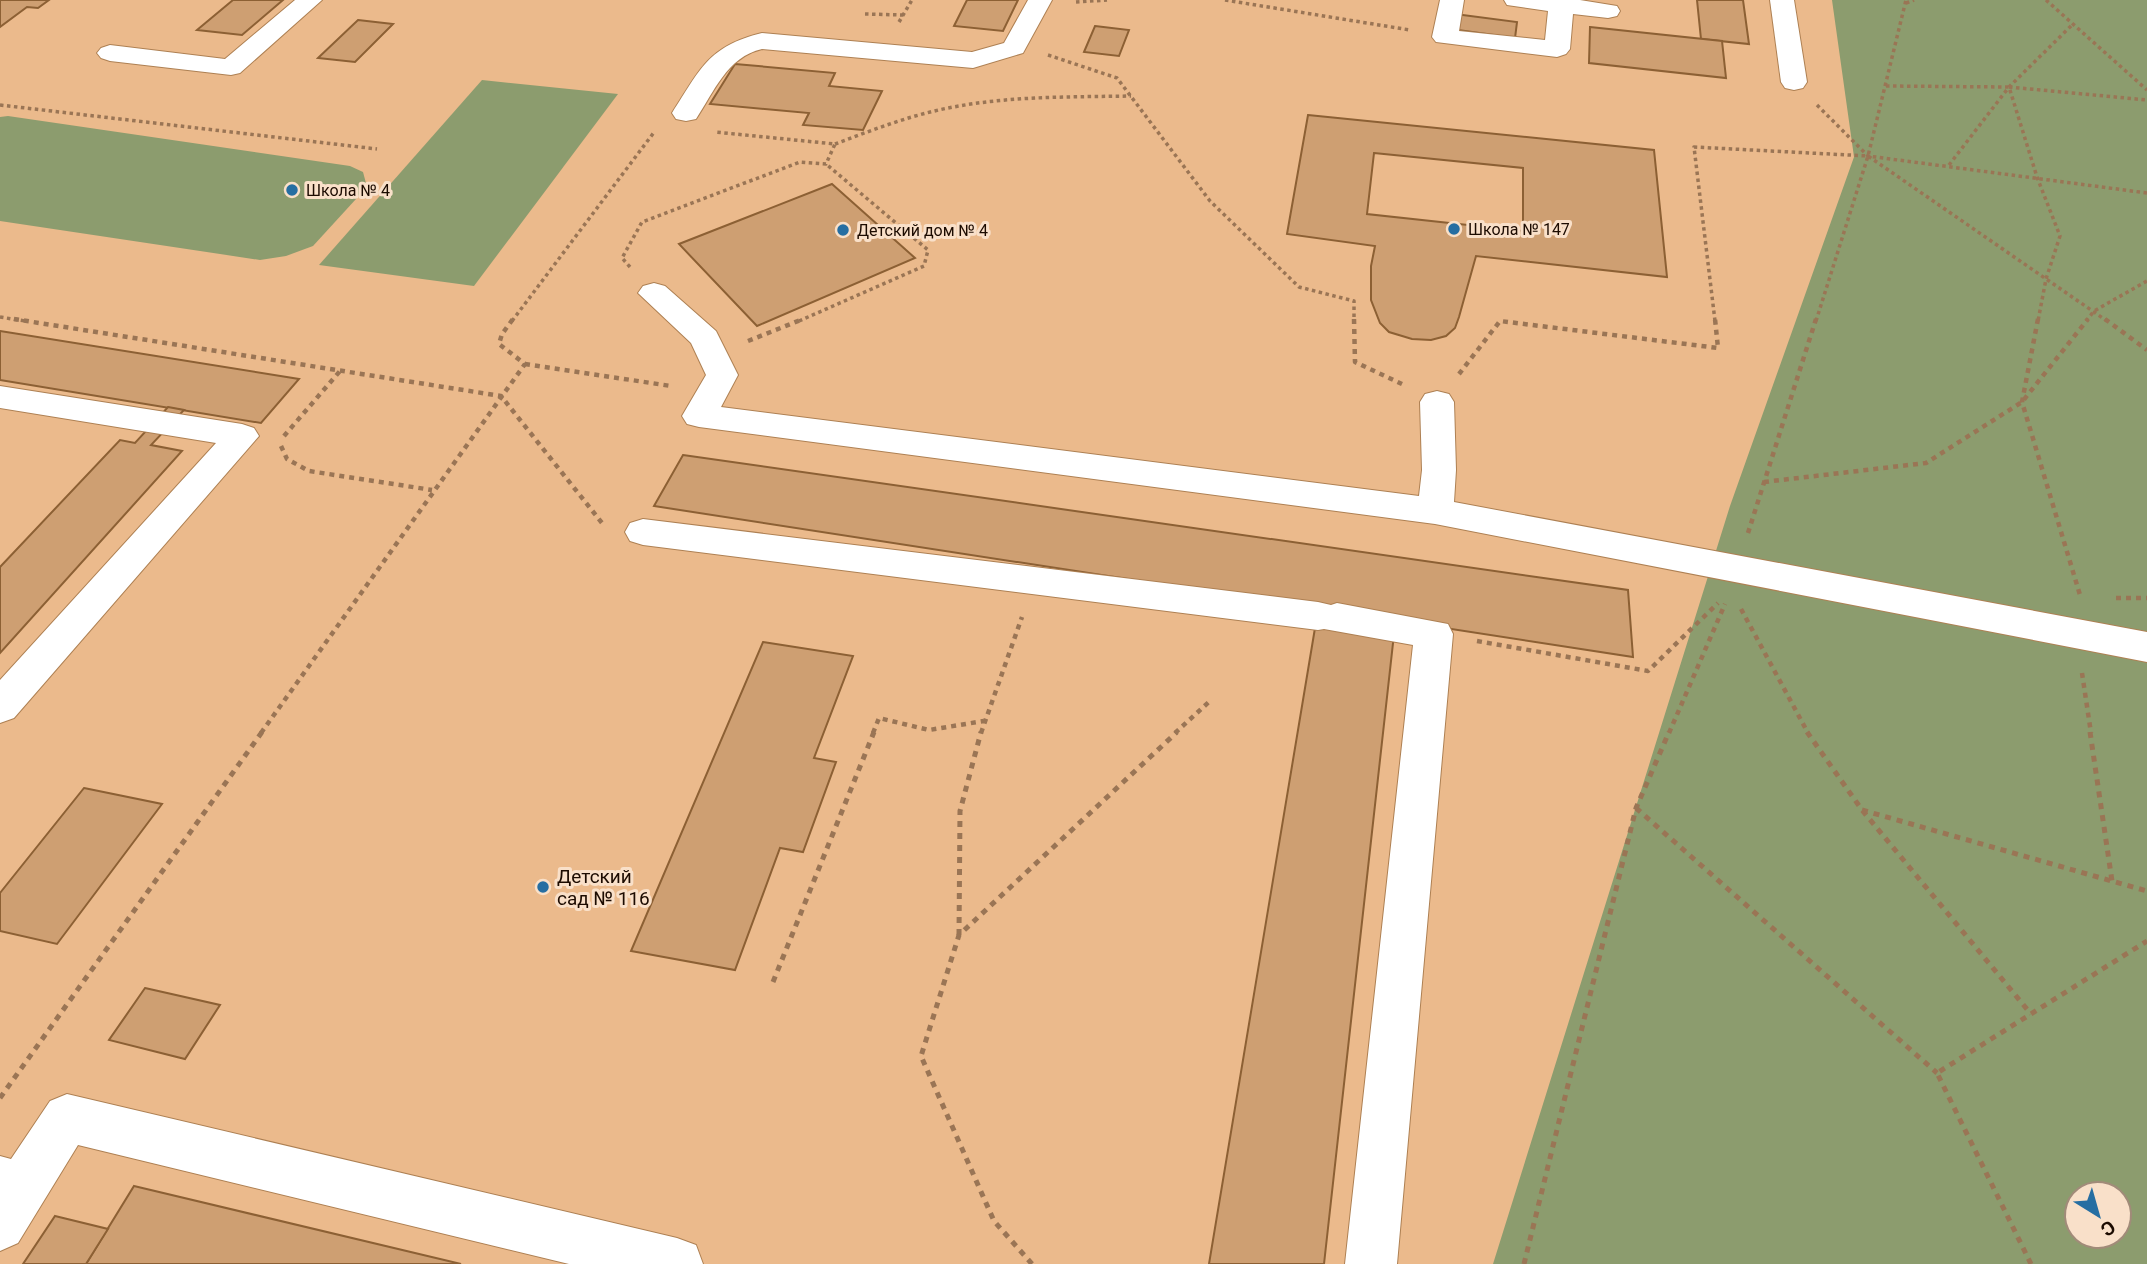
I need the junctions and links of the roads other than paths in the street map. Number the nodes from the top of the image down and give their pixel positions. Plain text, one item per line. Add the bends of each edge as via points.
1 (310, 0) edge
2 (1040, 0) edge
3 (1452, 0) edge
4 (1516, 0) edge
5 (1782, 0) edge
6 (1561, 5) junction
7 (1608, 11) dead end
8 (110, 53) dead end
9 (1794, 82) road end
10 (686, 113) dead end
11 (654, 293) road end
12 (0, 397) edge
13 (1437, 402) road end
14 (1435, 511) junction
15 (625, 531) road end
16 (2147, 647) edge
17 (0, 707) edge
18 (7, 1198) edge
19 (677, 1264) edge
20 (1371, 1264) edge

1 - 8 lane via 231,66
2 - 10 lane via 1014,48 973,60 746,43 726,54
3 - 6 lane via 1445,37 1557,49
4 - 6 lane
5 - 9 lane
6 - 7 lane
11 - 14 lane via 705,338 722,376 699,416
12 - 17 lane via 242,436
13 - 14 lane
14 - 16 lane
15 - 20 lane via 1434,634
18 - 19 lane via 67,1118

